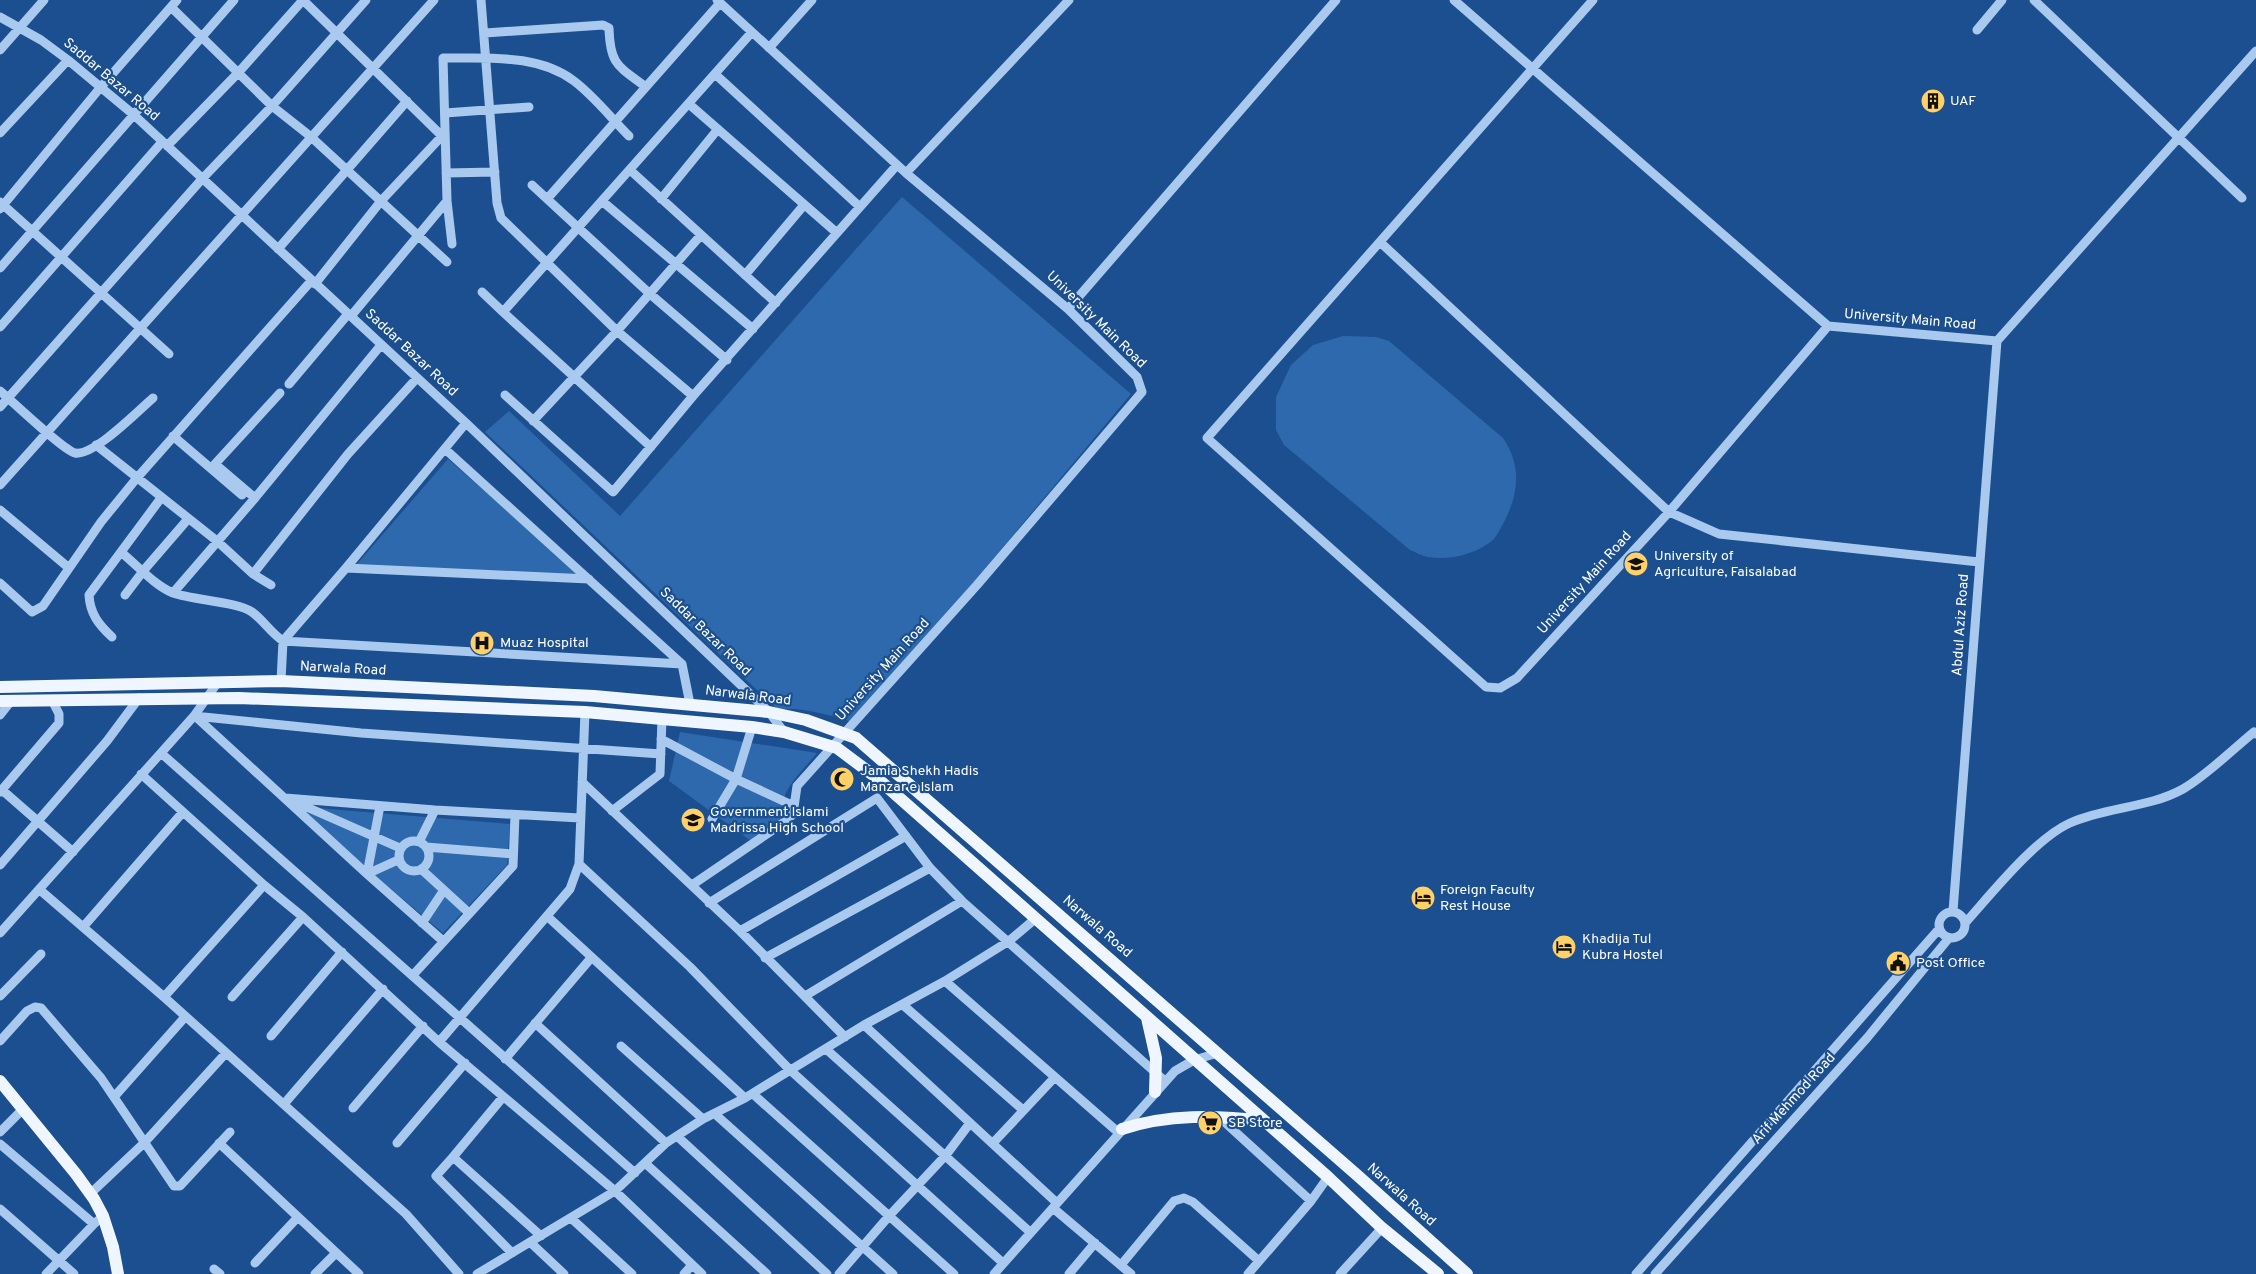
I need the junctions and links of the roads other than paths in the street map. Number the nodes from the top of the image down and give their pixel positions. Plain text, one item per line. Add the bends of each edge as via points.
1 (44, 0) edge
2 (234, 0) edge
3 (303, 0) edge
4 (366, 0) edge
5 (434, 0) edge
6 (481, 0) edge
7 (812, 0) edge
8 (1070, 0) edge
9 (1336, 0) edge
10 (1454, 0) edge
11 (1593, 0) edge
12 (2002, 0) edge
13 (2034, 0) edge
14 (718, 2) edge
15 (174, 4) edge
16 (0, 18) edge
17 (21, 28) junction
18 (1977, 30) dead end
19 (752, 32) junction
20 (485, 33) junction
21 (337, 34) junction
22 (202, 37) junction
23 (770, 48) junction
24 (0, 50) edge
25 (2256, 51) edge
26 (487, 58) junction
27 (68, 60) junction
28 (372, 68) junction
29 (1532, 68) junction
30 (238, 73) junction
31 (715, 74) junction
32 (646, 87) junction
33 (100, 88) junction
34 (407, 101) junction
35 (689, 104) junction
36 (272, 106) junction
37 (529, 107) dead end
38 (490, 110) junction
39 (445, 113) junction
40 (134, 116) junction
41 (615, 122) junction
42 (718, 129) junction
43 (0, 133) edge
44 (310, 136) junction
45 (629, 136) dead end
46 (2179, 138) junction
47 (165, 144) junction
48 (897, 165) junction
49 (346, 169) junction
50 (630, 170) junction
51 (495, 172) junction
52 (446, 173) junction
53 (906, 173) junction
54 (202, 179) junction
55 (532, 185) dead end
56 (547, 198) junction
57 (2242, 198) dead end
58 (661, 199) junction
59 (381, 201) junction
60 (447, 201) junction
61 (602, 201) junction
62 (1, 205) edge
63 (804, 205) junction
64 (860, 207) junction
65 (242, 216) junction
66 (578, 228) junction
67 (32, 231) junction
68 (836, 233) junction
69 (418, 235) junction
70 (701, 235) junction
71 (1380, 242) junction
72 (452, 244) dead end
73 (278, 249) junction
74 (61, 257) junction
75 (447, 262) dead end
76 (676, 262) junction
77 (546, 263) junction
78 (0, 268) edge
79 (745, 275) junction
80 (314, 282) junction
81 (482, 292) dead end
82 (649, 292) junction
83 (100, 293) junction
84 (776, 303) junction
85 (1068, 310) junction
86 (503, 312) junction
87 (349, 315) junction
88 (1828, 326) junction
89 (0, 327) edge
90 (140, 329) junction
91 (753, 329) junction
92 (617, 331) junction
93 (1997, 341) junction
94 (381, 345) junction
95 (169, 354) dead end
96 (727, 360) junction
97 (574, 377) junction
98 (417, 378) junction
99 (289, 384) dead end
100 (0, 391) edge
101 (280, 392) dead end
102 (504, 395) dead end
103 (693, 396) junction
104 (8, 398) junction
105 (153, 398) dead end
106 (0, 407) edge
107 (533, 421) junction
108 (466, 423) junction
109 (48, 433) junction
110 (173, 436) junction
111 (96, 445) junction
112 (651, 447) junction
113 (445, 449) junction
114 (136, 478) junction
115 (0, 485) edge
116 (242, 495) dead end
117 (161, 498) junction
118 (255, 498) junction
119 (0, 510) edge
120 (1669, 512) junction
121 (188, 519) junction
122 (217, 541) junction
123 (122, 552) junction
124 (1979, 562) junction
125 (69, 568) junction
126 (346, 568) junction
127 (144, 570) junction
128 (253, 574) junction
129 (589, 579) junction
130 (0, 583) edge
131 (272, 586) dead end
132 (173, 592) junction
133 (126, 596) dead end
134 (112, 637) dead end
135 (283, 641) junction
136 (682, 664) junction
137 (281, 681) junction
138 (218, 682) junction
139 (0, 687) edge
140 (139, 698) junction
141 (208, 698) junction
142 (52, 700) junction
143 (6, 701) edge
144 (690, 704) junction
145 (585, 712) junction
146 (769, 712) junction
147 (0, 715) edge
148 (194, 716) junction
149 (662, 718) junction
150 (752, 727) junction
151 (784, 732) junction
152 (2255, 733) edge
153 (845, 734) junction
154 (662, 739) junction
155 (831, 746) junction
156 (583, 749) junction
157 (161, 752) junction
158 (661, 754) junction
159 (141, 774) junction
160 (736, 779) junction
161 (582, 782) junction
162 (1, 791) edge
163 (285, 798) junction
164 (380, 806) junction
165 (794, 806) junction
166 (435, 810) junction
167 (612, 811) junction
168 (183, 812) junction
169 (515, 815) junction
170 (580, 818) junction
171 (712, 819) dead end
172 (37, 822) junction
173 (906, 836) junction
174 (374, 837) junction
175 (423, 844) junction
176 (400, 848) junction
177 (73, 852) junction
178 (513, 854) junction
179 (398, 860) junction
180 (579, 864) junction
181 (0, 865) edge
182 (930, 868) junction
183 (421, 869) junction
184 (367, 874) junction
185 (264, 885) junction
186 (692, 885) junction
187 (40, 890) junction
188 (444, 890) junction
189 (962, 901) junction
190 (709, 903) junction
191 (1953, 911) junction
192 (469, 912) junction
193 (303, 917) junction
194 (548, 917) junction
195 (1035, 919) junction
196 (422, 922) junction
197 (1966, 922) junction
198 (84, 926) junction
199 (1940, 929) junction
200 (740, 931) junction
201 (0, 933) edge
202 (1949, 938) junction
203 (443, 941) junction
204 (1009, 941) junction
205 (342, 952) junction
206 (41, 954) dead end
207 (591, 958) junction
208 (765, 958) junction
209 (413, 975) junction
210 (945, 981) junction
211 (383, 989) junction
212 (0, 996) edge
213 (805, 996) junction
214 (164, 997) junction
215 (232, 997) dead end
216 (903, 1005) junction
217 (185, 1017) junction
218 (1147, 1017) junction
219 (460, 1018) junction
220 (535, 1023) junction
221 (864, 1025) junction
222 (423, 1026) junction
223 (271, 1036) dead end
224 (845, 1037) junction
225 (0, 1041) edge
226 (439, 1042) junction
227 (621, 1046) dead end
228 (826, 1049) junction
229 (226, 1053) junction
230 (1218, 1053) junction
231 (1829, 1055) junction
232 (506, 1059) junction
233 (1194, 1060) junction
234 (464, 1064) junction
235 (1842, 1066) junction
236 (790, 1070) junction
237 (1055, 1077) junction
238 (1161, 1077) junction
239 (0, 1081) edge
240 (1155, 1092) joint
241 (749, 1096) junction
242 (114, 1097) junction
243 (503, 1097) junction
244 (284, 1104) junction
245 (352, 1108) dead end
246 (23, 1109) junction
247 (1023, 1110) junction
248 (715, 1114) junction
249 (1218, 1117) junction
250 (703, 1119) junction
251 (1264, 1121) junction
252 (970, 1123) junction
253 (1120, 1131) junction
254 (0, 1132) edge
255 (230, 1132) dead end
256 (678, 1137) junction
257 (1752, 1142) junction
258 (144, 1143) junction
259 (220, 1143) junction
260 (397, 1143) dead end
261 (666, 1143) junction
262 (993, 1143) junction
263 (0, 1144) edge
264 (1763, 1153) junction
265 (946, 1155) junction
266 (453, 1157) junction
267 (645, 1163) junction
268 (635, 1173) junction
269 (1328, 1177) junction
270 (917, 1186) junction
271 (615, 1191) junction
272 (90, 1194) junction
273 (1311, 1201) junction
274 (1055, 1206) junction
275 (0, 1209) edge
276 (889, 1216) junction
277 (298, 1217) junction
278 (572, 1219) junction
279 (99, 1220) junction
280 (1382, 1228) junction
281 (1030, 1232) junction
282 (541, 1236) junction
283 (531, 1243) junction
284 (1095, 1243) junction
285 (862, 1247) junction
286 (336, 1253) junction
287 (512, 1254) junction
288 (59, 1261) junction
289 (1259, 1261) junction
290 (1646, 1262) junction
291 (255, 1263) dead end
292 (1003, 1263) junction
293 (692, 1265) junction
294 (1121, 1265) junction
295 (491, 1271) edge
296 (1656, 1273) edge
297 (46, 1274) edge
298 (74, 1274) edge
299 (118, 1274) edge
300 (315, 1274) edge
301 (359, 1274) edge
302 (459, 1274) edge
303 (477, 1274) edge
304 (564, 1274) edge
305 (632, 1274) edge
306 (684, 1274) edge
307 (702, 1274) edge
308 (767, 1274) edge
309 (828, 1274) edge
310 (839, 1274) edge
311 (893, 1274) edge
312 (954, 1274) edge
313 (994, 1274) edge
314 (1069, 1274) edge
315 (1131, 1274) edge
316 (1248, 1274) edge
317 (1340, 1274) edge
318 (1438, 1274) edge
319 (1467, 1274) edge
320 (1636, 1274) edge

1 - 17 street
2 - 22 street
3 - 21 street
3 - 30 street
4 - 21 street
5 - 28 street
6 - 20 street
7 - 23 street
8 - 53 street
9 - 85 street
10 - 29 street
11 - 29 street
12 - 18 street
13 - 46 street
14 - 19 street, University Main Road
14 - 32 street
15 - 22 street
15 - 33 street
16 - 17 street, Saddar Bazar Road
17 - 24 street
17 - 27 street, Saddar Bazar Road
19 - 23 street, University Main Road
19 - 31 street
20 - 26 street
20 - 32 street via 603,25 609,28 610,49 615,63
21 - 28 street
21 - 36 street
22 - 30 street
22 - 40 street
23 - 48 street, University Main Road
25 - 46 street
26 - 38 street
26 - 39 street via 443,58
26 - 41 street via 539,64 559,71 576,82
27 - 33 street, Saddar Bazar Road
27 - 43 street
28 - 34 street
28 - 44 street
29 - 71 street
29 - 88 street
30 - 36 street
30 - 47 street
31 - 35 street
31 - 64 street
32 - 41 street
33 - 40 street, Saddar Bazar Road
33 - 62 street
34 - 49 street
34 - 59 street via 442,136
35 - 42 street
35 - 50 street
36 - 44 street
36 - 54 street
37 - 38 street
38 - 39 street
38 - 51 street
39 - 52 street
40 - 47 street, Saddar Bazar Road
40 - 67 street
41 - 45 street
41 - 56 street
42 - 58 street
42 - 63 street
44 - 49 street
44 - 65 street
46 - 57 street
46 - 93 street
47 - 54 street, Saddar Bazar Road
47 - 74 street
48 - 53 street, University Main Road
48 - 64 street
49 - 59 street
49 - 73 street
50 - 58 street
50 - 61 street
51 - 52 street
51 - 77 street via 501,218
52 - 60 street
53 - 85 street, University Main Road
54 - 65 street, Saddar Bazar Road
54 - 83 street
55 - 56 street
56 - 66 street
58 - 70 street
59 - 69 street
59 - 80 street
60 - 69 street
60 - 72 street
61 - 66 street
61 - 76 street
62 - 67 street
63 - 68 street
63 - 79 street
64 - 68 street
65 - 73 street, Saddar Bazar Road
65 - 90 street
66 - 77 street
66 - 82 street
67 - 74 street
67 - 78 street
68 - 84 street
69 - 75 street
69 - 87 street
70 - 76 street
70 - 79 street
71 - 120 street
71 - 120 street, University Main Road via 1208,438 1486,687 1500,688 1517,678
73 - 80 street, Saddar Bazar Road
74 - 83 street
74 - 89 street
76 - 82 street
76 - 91 street
77 - 86 street
77 - 92 street
79 - 84 street
80 - 87 street, Saddar Bazar Road
80 - 110 street
81 - 86 street
82 - 92 street
82 - 96 street
83 - 90 street
83 - 104 street
84 - 91 street
85 - 153 street, University Main Road via 1137,377 1142,392
86 - 97 street
87 - 94 street, Saddar Bazar Road
87 - 99 street
88 - 93 street, University Main Road
88 - 120 street, University Main Road
90 - 95 street
90 - 109 street
91 - 96 street
92 - 97 street
92 - 103 street
93 - 124 street, Abdul Aziz Road
94 - 98 street, Saddar Bazar Road
94 - 118 street
96 - 103 street
97 - 107 street
97 - 112 street
98 - 108 street, Saddar Bazar Road
98 - 128 street via 348,454
100 - 104 street
101 - 118 street via 215,464
102 - 107 street
103 - 112 street
104 - 106 street
104 - 109 street
105 - 111 street
107 - 112 street via 613,492
108 - 113 street
108 - 146 street, Saddar Bazar Road
109 - 111 street via 74,453
109 - 115 street
110 - 114 street
110 - 116 street
111 - 114 street
113 - 126 street
113 - 129 street
114 - 117 street
114 - 125 street
117 - 121 street
117 - 123 street
118 - 122 street
119 - 125 street
120 - 124 street via 1719,534
121 - 122 street
121 - 127 street
122 - 128 street
122 - 132 street
123 - 127 street
123 - 134 street via 89,595 97,622
124 - 191 street, Abdul Aziz Road
125 - 130 street via 43,606 32,612
126 - 129 street
126 - 135 street
127 - 132 street via 155,582
127 - 133 street
128 - 131 street
129 - 136 street
132 - 135 street via 251,611
135 - 136 street
135 - 137 street
136 - 144 street
137 - 138 main road, Narwala Road
137 - 144 main road, Narwala Road via 594,696
138 - 139 main road, Narwala Road
138 - 141 street
140 - 141 main road
140 - 142 main road
140 - 172 street via 107,741
141 - 145 main road
141 - 148 street
142 - 143 main road
142 - 162 street via 59,714 59,723
143 - 147 street
144 - 146 main road, Narwala Road
145 - 149 main road
145 - 156 street
146 - 151 street, Saddar Bazar Road
146 - 153 main road, Narwala Road via 806,720
148 - 156 street via 361,733
148 - 157 street
148 - 163 street
149 - 150 main road
149 - 154 street
150 - 151 main road
150 - 160 street
151 - 155 main road
152 - 197 street via 2182,789 2071,823 2058,830 2015,868
153 - 155 street, University Main Road
153 - 230 main road, Narwala Road via 856,738
154 - 158 street
154 - 160 street
155 - 165 street, University Main Road via 797,786
155 - 195 main road via 871,773
156 - 158 street
156 - 161 street
157 - 159 street
157 - 209 street
158 - 167 street via 660,774
159 - 168 street
159 - 177 street
160 - 165 street
160 - 171 street
161 - 167 street
161 - 170 street
162 - 172 street
163 - 164 street
163 - 174 street
163 - 184 street
164 - 166 street
164 - 174 street
165 - 186 street via 793,814 786,821
166 - 169 street
166 - 175 street
167 - 186 street
168 - 185 street
168 - 198 street
169 - 170 street
169 - 178 street
170 - 180 street
172 - 177 street
172 - 181 street
173 - 182 street
173 - 190 street via 878,798
173 - 200 street
174 - 176 street
174 - 184 street
175 - 176 street via 410,840
175 - 178 street
175 - 183 street via 430,852 428,865
176 - 179 street
177 - 187 street
178 - 192 street via 513,866
179 - 183 street via 406,870 418,872
179 - 184 street
180 - 194 street via 570,889
180 - 236 street via 690,967
182 - 189 street
182 - 208 street
183 - 188 street
184 - 196 street
185 - 193 street
185 - 214 street
186 - 190 street
187 - 198 street
187 - 201 street
188 - 192 street
188 - 196 street
189 - 204 street
189 - 213 street
190 - 200 street
191 - 197 street via 1961,914
191 - 199 street via 1942,917
192 - 203 street
193 - 205 street
193 - 215 street
194 - 207 street
194 - 219 street
195 - 204 street
195 - 218 main road
196 - 203 street
197 - 202 street via 1962,934
198 - 214 street
199 - 202 street
199 - 231 street
200 - 208 street
202 - 235 street, Arif Mehmod Road
203 - 209 street
204 - 210 street
204 - 238 street
205 - 211 street
205 - 223 street
206 - 212 street
207 - 220 street
207 - 241 street
208 - 213 street
209 - 219 street
210 - 216 street
210 - 237 street
211 - 222 street
211 - 244 street
213 - 224 street
214 - 217 street
216 - 221 street
216 - 247 street
217 - 229 street
217 - 242 street
218 - 233 main road
218 - 238 main road
219 - 226 street
219 - 232 street
220 - 232 street
220 - 261 street
221 - 224 street
221 - 252 street
222 - 226 street
222 - 245 street
224 - 228 street
225 - 242 street via 27,1011 41,1008
226 - 234 street
227 - 250 street
228 - 236 street
228 - 265 street
229 - 244 street
229 - 258 street
230 - 233 street
230 - 319 main road, Narwala Road
231 - 235 street
231 - 257 street
232 - 268 street
233 - 238 street
233 - 251 main road
234 - 243 street
234 - 260 street
235 - 264 street, Arif Mehmod Road
236 - 241 street
236 - 270 street
237 - 247 street
237 - 253 street
238 - 240 main road
239 - 246 main road
240 - 253 street
241 - 248 street
241 - 276 street
242 - 258 street
243 - 266 street
243 - 271 street
244 - 302 street via 406,1214
246 - 254 street
246 - 272 main road
247 - 262 street
248 - 250 street
248 - 285 street
249 - 251 main road
249 - 253 main road via 1144,1122
249 - 273 street
250 - 256 street
251 - 269 main road
252 - 262 street
252 - 265 street
253 - 274 street
255 - 259 street
256 - 261 street
256 - 309 street
257 - 264 street
257 - 290 street
258 - 259 street via 174,1186 180,1186
258 - 272 street
259 - 277 street
261 - 267 street
262 - 274 street
263 - 279 street
264 - 296 street, Arif Mehmod Road
265 - 270 street
265 - 281 street
266 - 282 street
266 - 287 street via 436,1176
267 - 268 street
267 - 308 street
268 - 271 street
269 - 273 street
269 - 280 main road
270 - 276 street
270 - 292 street
271 - 278 street
271 - 293 street
272 - 279 main road
273 - 289 street
274 - 281 street
274 - 284 street
275 - 288 street
276 - 285 street
276 - 312 street
277 - 286 street
277 - 291 street
278 - 282 street
278 - 305 street
279 - 288 street
279 - 299 main road via 113,1247
280 - 317 street
280 - 318 main road
281 - 292 street
282 - 283 street
283 - 287 street
283 - 304 street
284 - 294 street
284 - 314 street
285 - 310 street
285 - 311 street
286 - 300 street
286 - 301 street
287 - 295 street
288 - 297 street
288 - 298 street
289 - 294 street via 1193,1202 1184,1198 1174,1201
289 - 316 street
290 - 296 street
290 - 320 street
292 - 313 street
293 - 306 street
293 - 307 street
294 - 315 street
295 - 303 street

